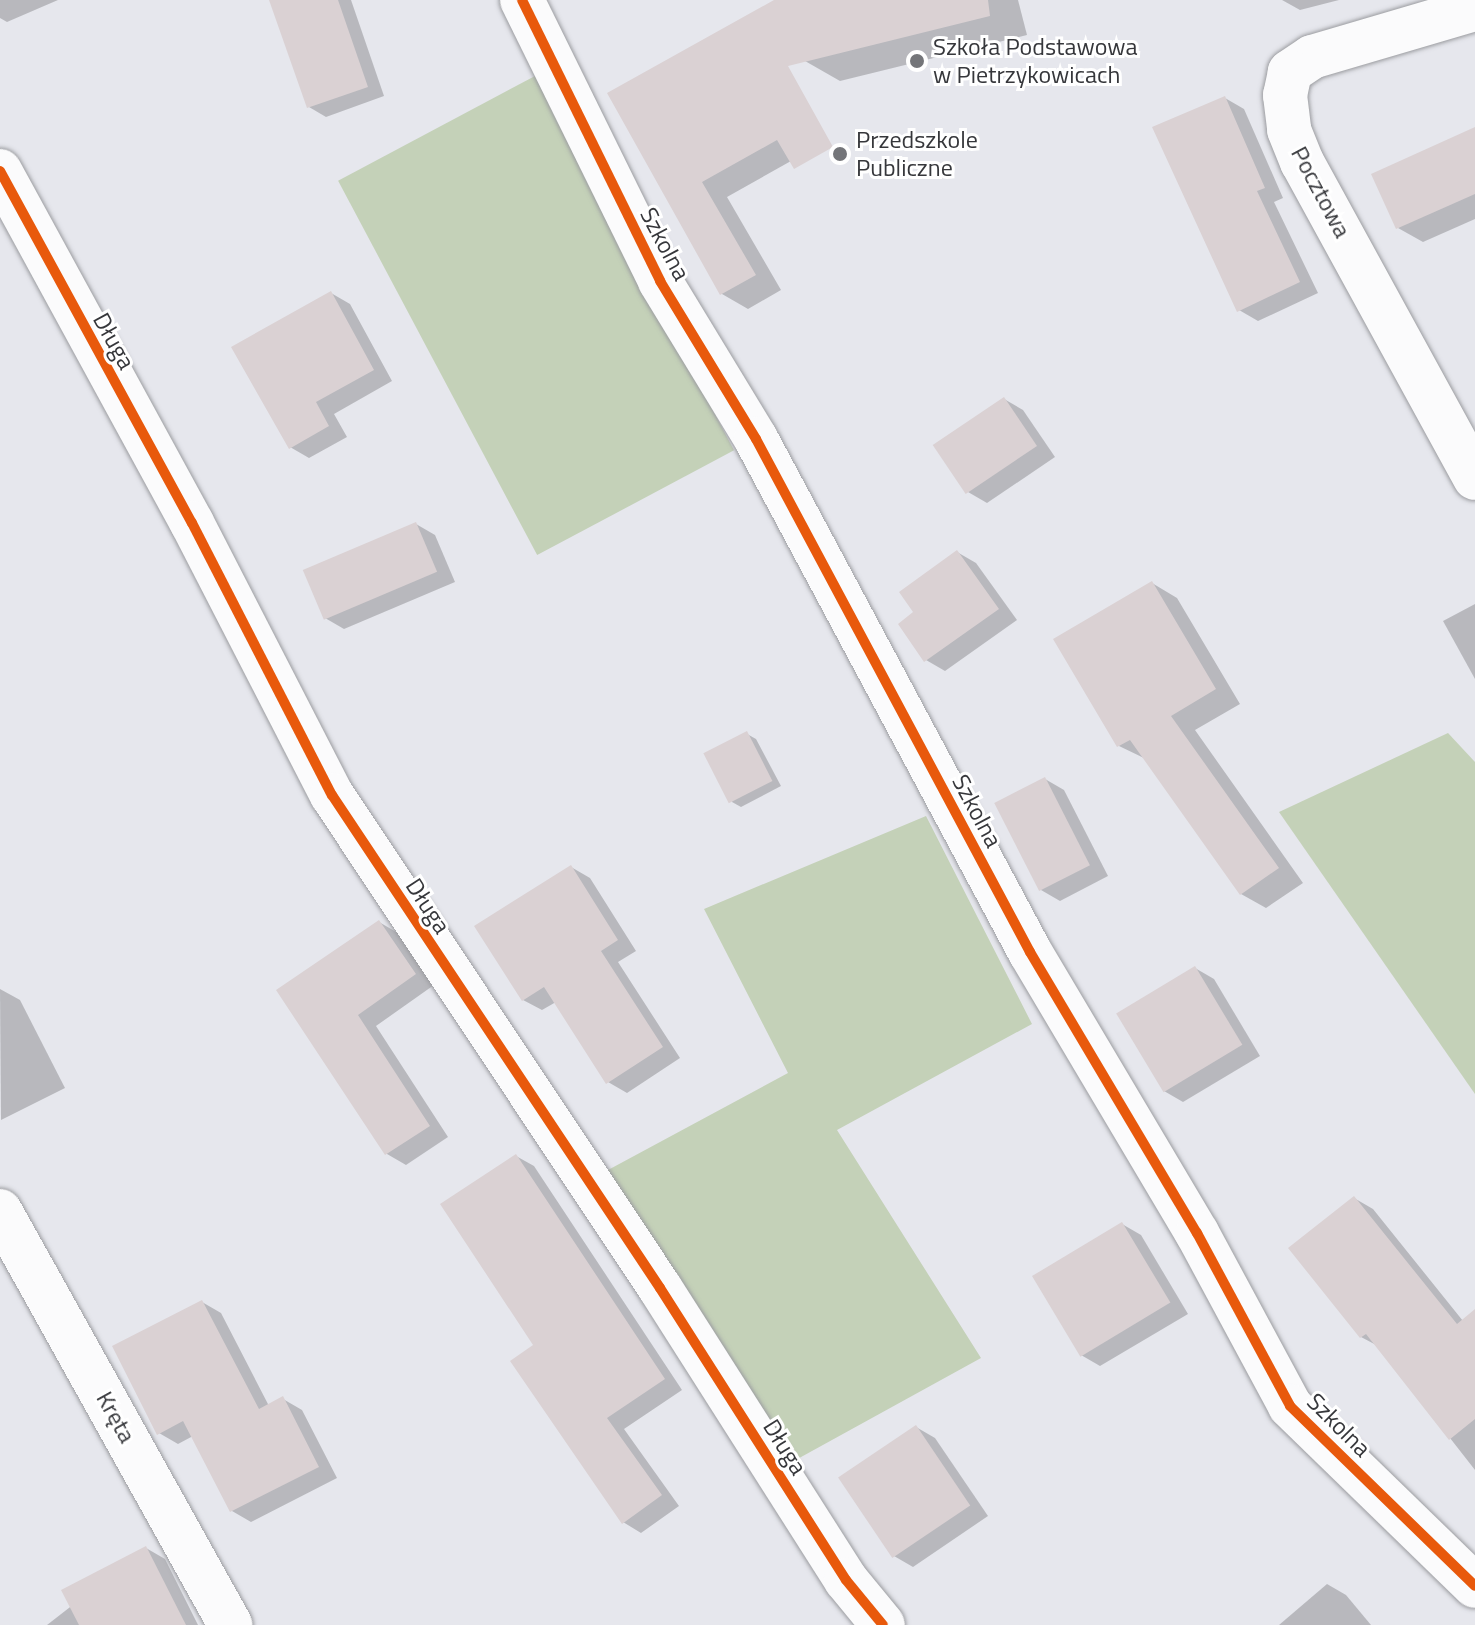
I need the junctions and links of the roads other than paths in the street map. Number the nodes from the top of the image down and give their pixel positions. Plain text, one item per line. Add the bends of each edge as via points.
1 (522, 0) edge
2 (1475, 9) edge
3 (0, 171) edge
4 (1475, 478) edge
5 (0, 1211) edge
6 (1475, 1586) edge
7 (230, 1625) edge
8 (883, 1625) edge

1 - 6 street, Szkolna via 660,281 756,439 1023,938 1197,1233 1290,1406
2 - 4 street, Pocztowa via 1312,57 1290,72 1285,95 1289,130 1302,162
3 - 8 street, Długa via 192,523 332,795 660,1288 846,1580
5 - 7 street, Kręta

